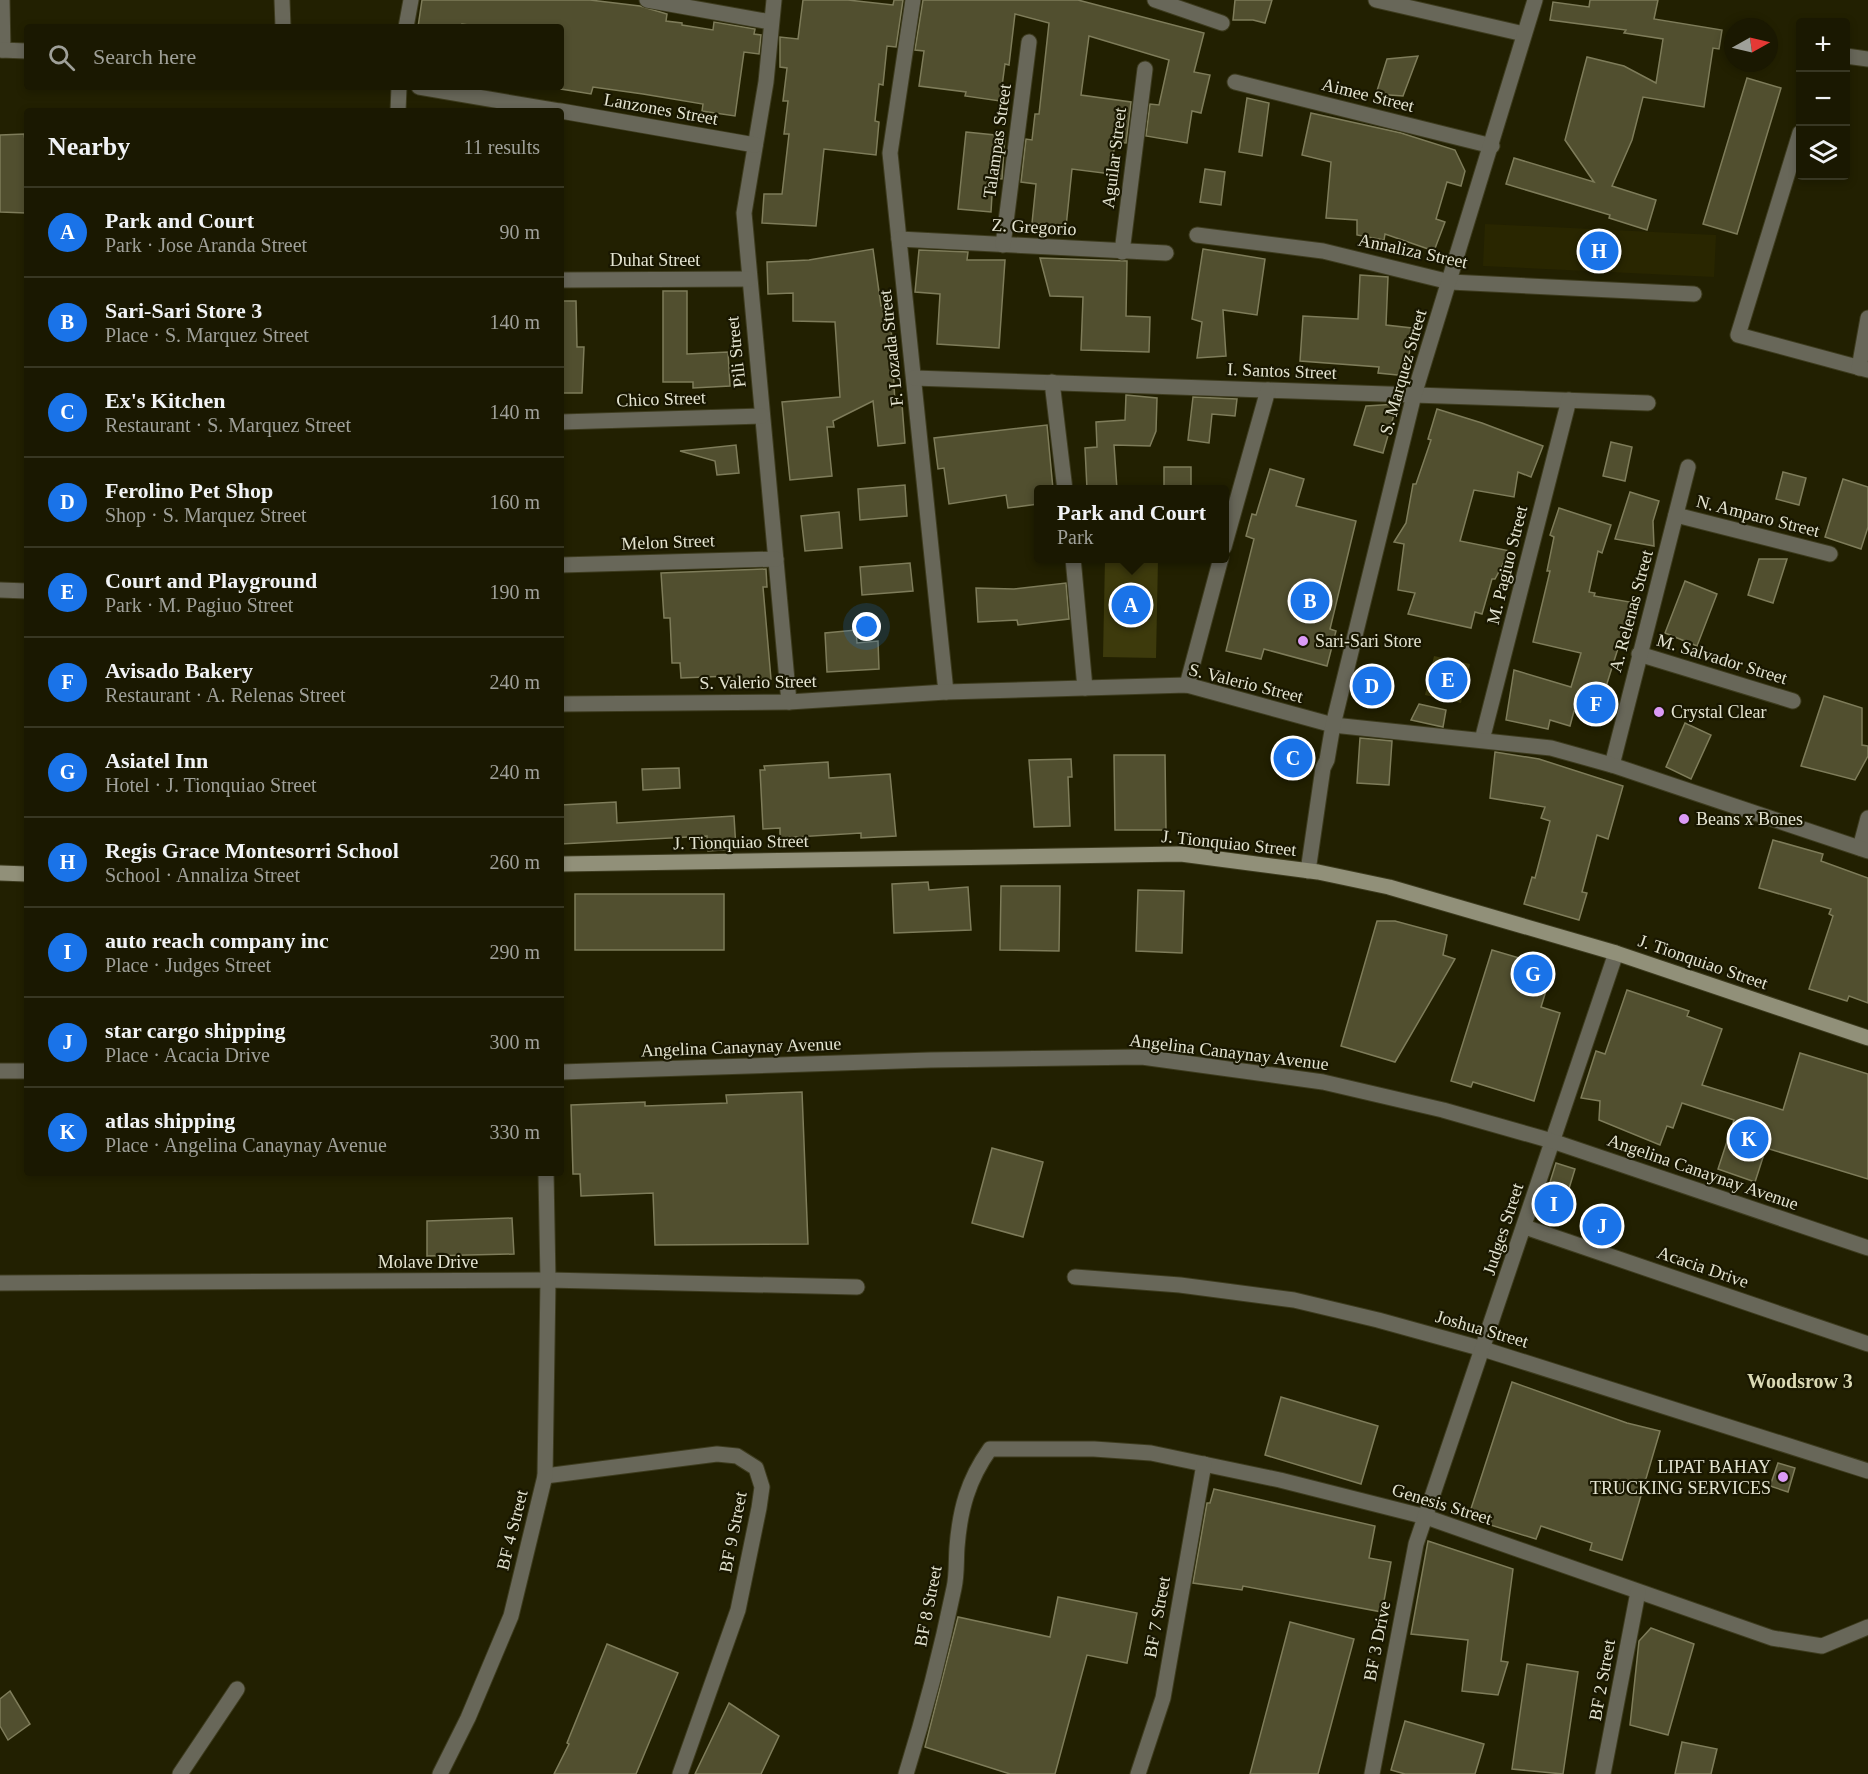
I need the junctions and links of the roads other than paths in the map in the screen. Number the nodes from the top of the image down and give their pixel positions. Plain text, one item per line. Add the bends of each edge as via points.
1 (2, 0) edge
2 (282, 0) edge
3 (411, 0) edge
4 (649, 0) edge
5 (774, 0) edge
6 (913, 0) edge
7 (1155, 0) edge
8 (1376, 0) edge
9 (1535, 0) edge
10 (771, 22) junction
11 (1222, 23) dead end
12 (283, 24) edge
13 (407, 24) edge
14 (1524, 34) junction
15 (1029, 42) dead end
16 (1, 50) edge
17 (24, 51) edge
18 (1850, 57) edge
19 (1868, 59) edge
20 (1145, 69) dead end
21 (1235, 82) dead end
22 (399, 90) edge
23 (437, 90) edge
24 (398, 108) edge
25 (542, 108) edge
26 (564, 112) edge
27 (755, 145) junction
28 (1492, 146) junction
29 (1796, 147) edge
30 (1197, 235) dead end
31 (899, 239) junction
32 (1003, 245) junction
33 (1122, 252) junction
34 (1166, 253) dead end
35 (748, 279) junction
36 (564, 280) edge
37 (1450, 282) junction
38 (1694, 294) dead end
39 (1868, 318) edge
40 (1864, 369) edge
41 (914, 378) junction
42 (1052, 382) junction
43 (1268, 390) junction
44 (1414, 395) junction
45 (1569, 400) junction
46 (1648, 403) dead end
47 (762, 416) junction
48 (564, 422) edge
49 (1688, 467) dead end
50 (1065, 485) edge
51 (1676, 515) junction
52 (1229, 530) edge
53 (1830, 554) dead end
54 (776, 558) junction
55 (1073, 563) edge
56 (1220, 563) edge
57 (564, 565) edge
58 (0, 590) edge
59 (24, 591) edge
60 (1639, 654) junction
61 (1187, 685) junction
62 (1085, 688) junction
63 (946, 692) junction
64 (1793, 701) dead end
65 (789, 702) junction
66 (564, 704) edge
67 (1333, 725) junction
68 (1482, 740) junction
69 (1612, 765) junction
70 (1868, 818) edge
71 (1864, 849) edge
72 (564, 864) edge
73 (1313, 872) junction
74 (0, 873) edge
75 (24, 874) edge
76 (1616, 953) junction
77 (1868, 1038) edge
78 (0, 1071) edge
79 (24, 1071) edge
80 (564, 1072) edge
81 (1552, 1141) junction
82 (546, 1176) edge
83 (1525, 1227) junction
84 (1868, 1248) edge
85 (1075, 1277) dead end
86 (548, 1280) junction
87 (0, 1283) edge
88 (857, 1287) dead end
89 (1868, 1344) edge
90 (1483, 1349) junction
91 (990, 1449) joint
92 (1204, 1464) junction
93 (1868, 1471) edge
94 (545, 1476) junction
95 (1426, 1517) junction
96 (1638, 1592) junction
97 (1868, 1627) edge
98 (237, 1689) dead end
99 (180, 1774) edge
100 (440, 1774) edge
101 (680, 1774) edge
102 (906, 1774) edge
103 (1138, 1774) edge
104 (1372, 1774) edge
105 (1603, 1774) edge

1 - 16 street
2 - 12 street
3 - 13 street
4 - 10 street
5 - 10 street, Pili Street
6 - 31 street, F. Lozada Street via 890,153
7 - 11 street
8 - 14 street
9 - 14 street, S. Marquez Street
10 - 27 street, Pili Street
14 - 28 street, S. Marquez Street
15 - 32 street, Talampas Street
16 - 17 street
18 - 19 street
20 - 33 street, Aguilar Street
21 - 28 street, Aimee Street
22 - 24 street
23 - 25 street, Lanzones Street
26 - 27 street, Lanzones Street
27 - 35 street, Pili Street via 744,213
28 - 37 street, S. Marquez Street
29 - 40 street via 1738,335
30 - 37 street, Annaliza Street via 1323,251
31 - 32 street, Z. Gregorio
31 - 41 street, F. Lozada Street
32 - 33 street, Z. Gregorio
33 - 34 street, Z. Gregorio
35 - 36 street, Duhat Street
35 - 47 street, Pili Street
37 - 38 street, Annaliza Street
37 - 44 street, S. Marquez Street
39 - 40 street
41 - 42 street, I. Santos Street
41 - 63 street, F. Lozada Street
42 - 43 street, I. Santos Street
42 - 50 street
43 - 44 street, I. Santos Street
43 - 52 street
44 - 45 street, I. Santos Street
44 - 67 street, S. Marquez Street
45 - 46 street, I. Santos Street
45 - 68 street, M. Pagiuo Street
47 - 48 street, Chico Street
47 - 54 street, Pili Street
49 - 51 street, A. Relenas Street
51 - 53 street, N. Amparo Street
51 - 60 street, A. Relenas Street
54 - 57 street, Melon Street
54 - 65 street, Pili Street
55 - 62 street
56 - 61 street
58 - 59 street
60 - 64 street, M. Salvador Street
60 - 69 street, A. Relenas Street
61 - 62 street, S. Valerio Street
61 - 67 street, S. Valerio Street
62 - 63 street, S. Valerio Street
63 - 65 street, S. Valerio Street
65 - 66 street, S. Valerio Street
67 - 68 street, S. Valerio Street
67 - 73 street, S. Marquez Street via 1328,760 1323,768
68 - 69 street, S. Valerio Street via 1551,748
69 - 71 street, S. Valerio Street
70 - 71 street
72 - 73 main road, J. Tionquiao Street via 1181,854
73 - 76 main road, J. Tionquiao Street via 1389,887
74 - 75 main road
76 - 77 main road, J. Tionquiao Street
76 - 81 street, Judges Street
78 - 79 street
80 - 81 street, Angelina Canaynay Avenue via 1142,1057 1323,1082
81 - 83 street, Judges Street
81 - 84 street, Angelina Canaynay Avenue
82 - 86 street, BF 4 Street
83 - 89 street, Acacia Drive
83 - 90 street, Judges Street
85 - 90 street, Joshua Street via 1180,1285 1294,1300
86 - 87 street, Molave Drive
86 - 88 street, Molave Drive
86 - 94 street, BF 4 Street
90 - 93 street, Joshua Street
90 - 95 street, Judges Street
91 - 92 street, Genesis Street via 1094,1449 1151,1453
91 - 102 street, BF 8 Street via 966,1489 955,1584
92 - 95 street, Genesis Street
92 - 103 street, BF 7 Street via 1163,1698
94 - 100 street, BF 4 Street via 511,1616
94 - 101 street, BF 9 Street via 717,1454 737,1456 756,1468 762,1487 738,1610
95 - 96 street, Genesis Street
95 - 104 street, BF 3 Drive via 1411,1563
96 - 97 street, Genesis Street via 1772,1638 1822,1646
96 - 105 street, BF 2 Street
98 - 99 street

